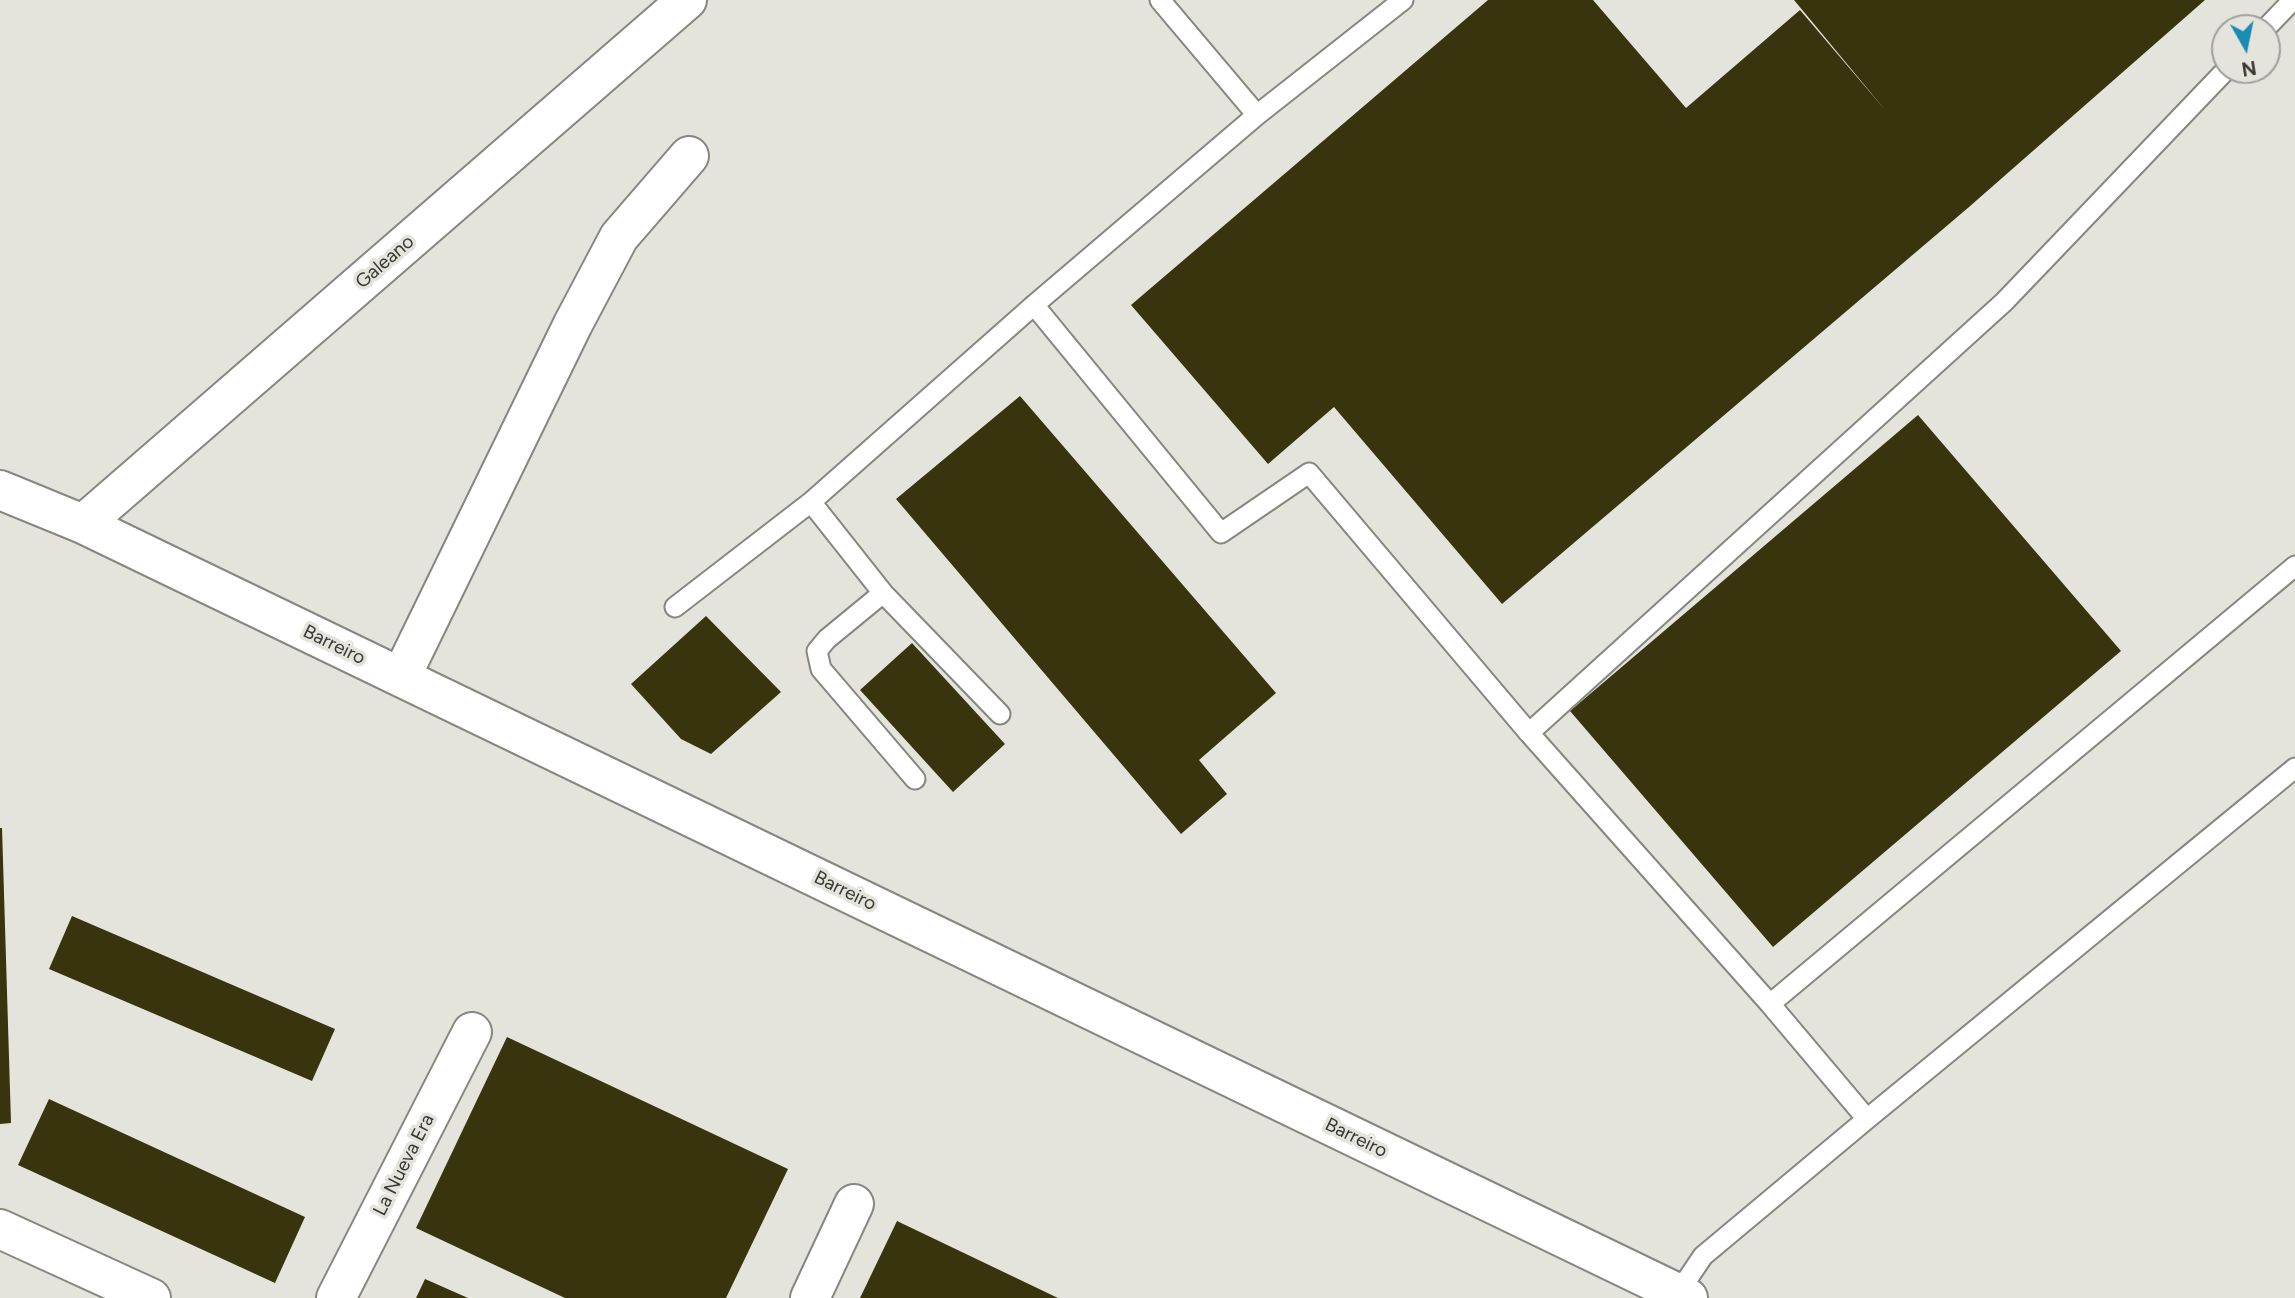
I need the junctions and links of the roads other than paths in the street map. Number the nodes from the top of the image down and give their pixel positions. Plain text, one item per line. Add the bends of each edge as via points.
1 (687, 0) edge
2 (1160, 0) edge
3 (1403, 0) edge
4 (2293, 0) edge
5 (2280, 14) edge
6 (2213, 84) edge
7 (1257, 115) junction
8 (690, 156) dead end
9 (1034, 305) junction
10 (0, 490) edge
11 (811, 502) junction
12 (83, 524) junction
13 (2295, 566) edge
14 (883, 593) junction
15 (675, 607) dead end
16 (401, 677) junction
17 (1000, 714) dead end
18 (1529, 733) junction
19 (2295, 768) edge
20 (915, 779) dead end
21 (1770, 1004) junction
22 (471, 1032) dead end
23 (1867, 1119) junction
24 (854, 1204) dead end
25 (0, 1229) edge
26 (1683, 1296) edge
27 (151, 1298) edge
28 (336, 1298) edge
29 (810, 1298) edge

1 - 12 street, Galeano
2 - 7 lane
3 - 7 lane
4 - 5 lane
6 - 18 lane via 2004,302
7 - 9 lane
8 - 16 street via 619,237
9 - 11 lane
9 - 18 lane via 1221,534 1309,473
10 - 12 street, Barreiro
11 - 14 lane
11 - 15 lane
12 - 16 street, Barreiro
13 - 21 lane
14 - 17 lane
14 - 20 lane via 817,651 821,669
16 - 26 street, Barreiro
18 - 21 lane
19 - 23 lane
21 - 23 lane
22 - 28 street, La Nueva Era
23 - 26 lane via 1703,1256
24 - 29 street
25 - 27 street

